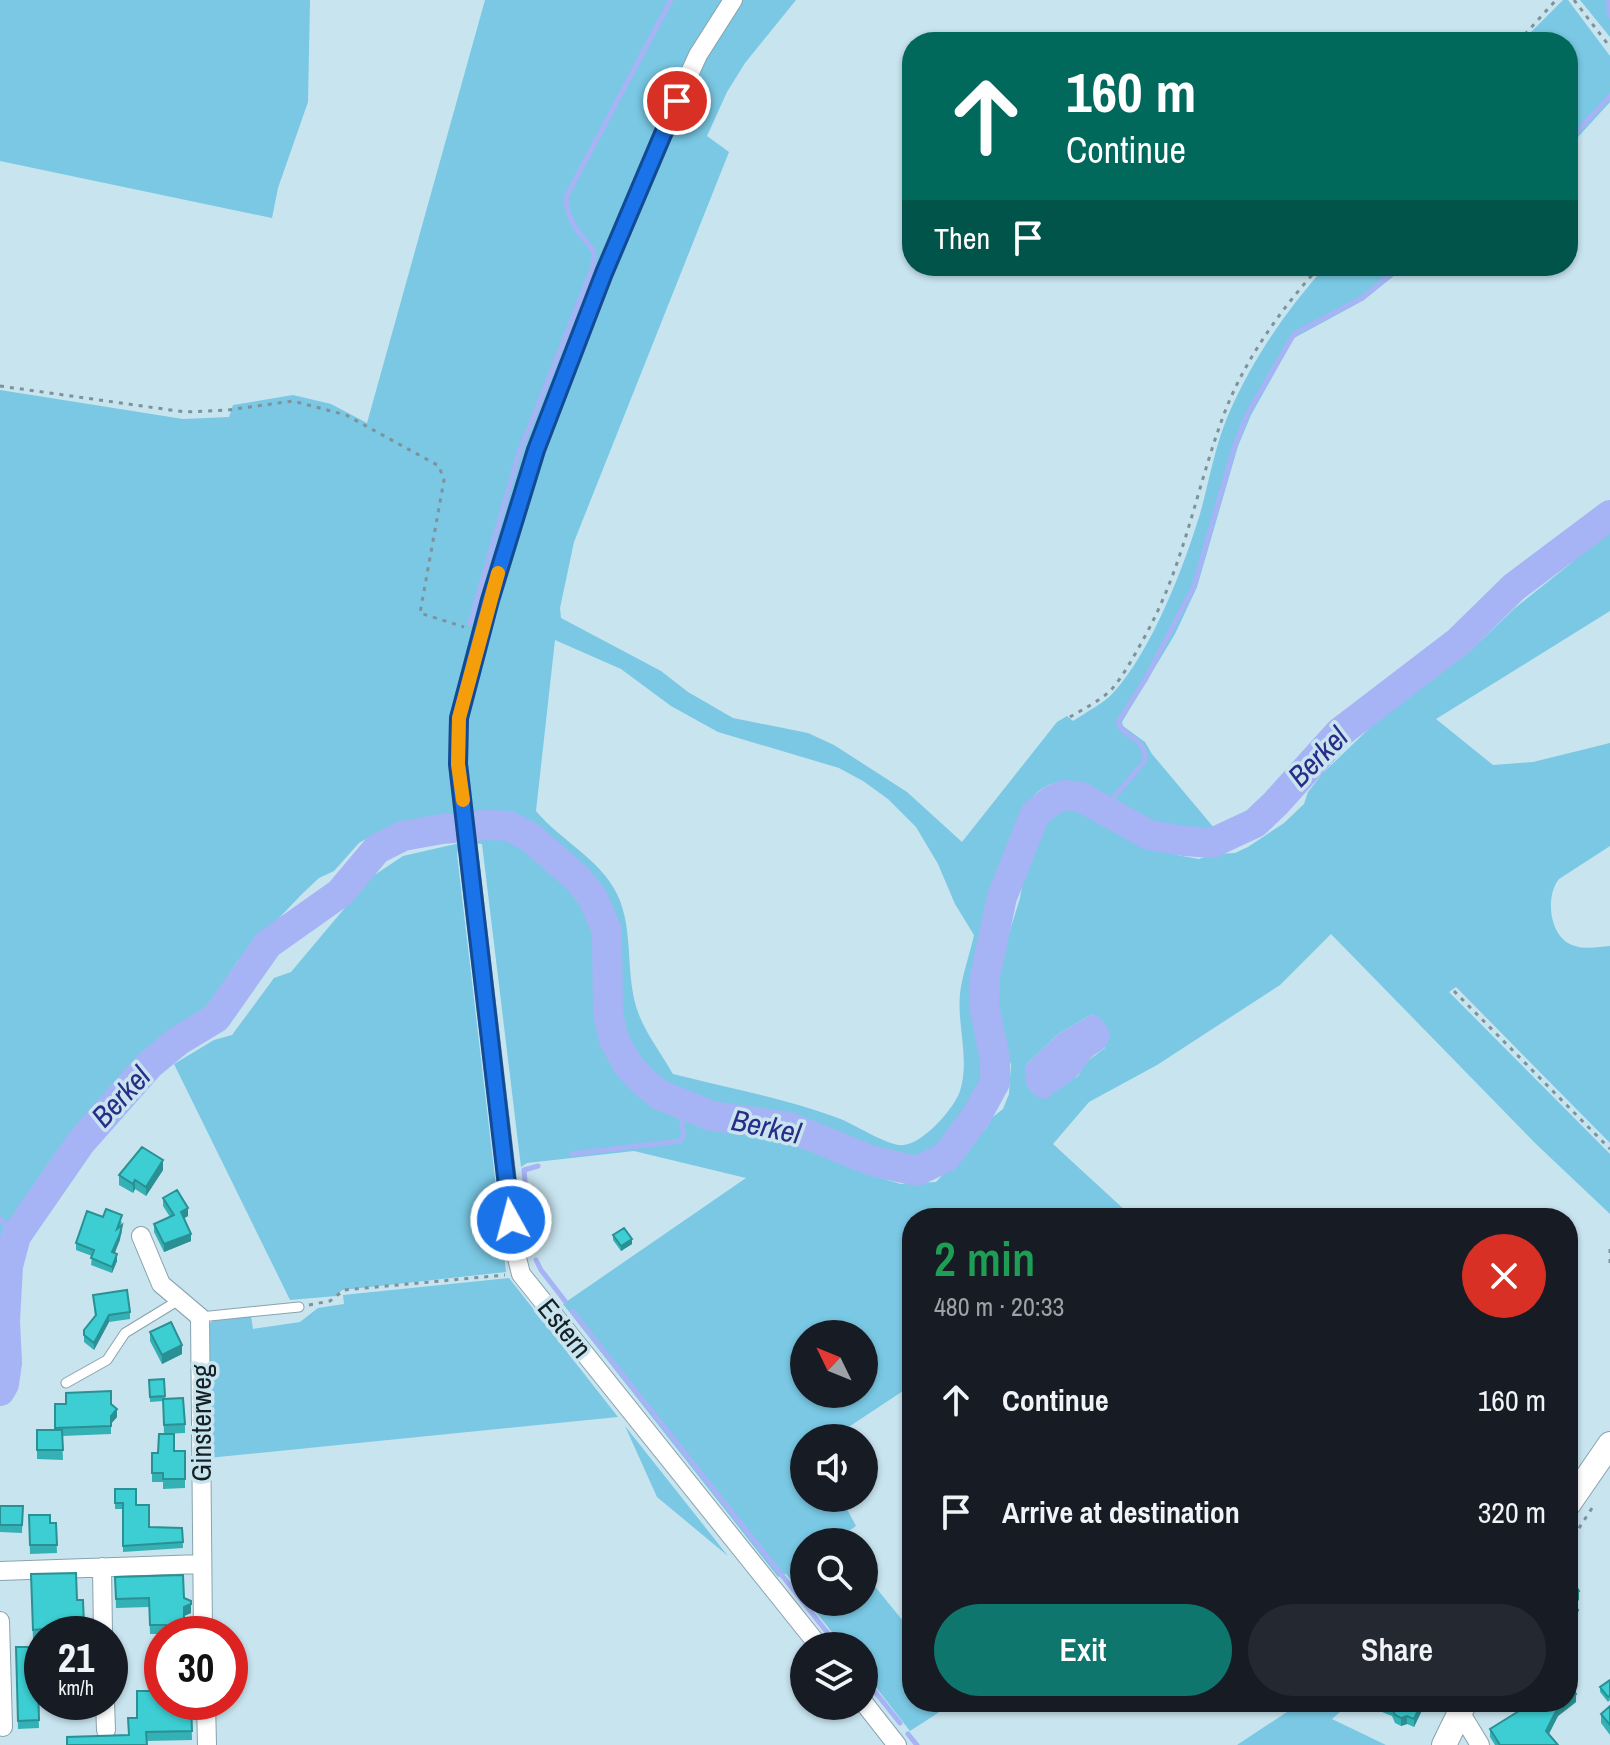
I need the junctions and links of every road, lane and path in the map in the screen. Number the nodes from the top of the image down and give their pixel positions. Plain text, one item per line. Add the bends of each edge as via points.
1 (733, 0) edge
2 (1556, 0) edge
3 (1574, 0) edge
4 (1527, 32) edge
5 (1610, 47) edge
6 (1312, 276) edge
7 (0, 386) edge
8 (481, 632) junction
9 (1070, 717) dead end
10 (1454, 991) dead end
11 (1610, 1149) edge
12 (141, 1236) dead end
13 (1610, 1249) edge
14 (1610, 1265) edge
15 (521, 1274) junction
16 (179, 1300) junction
17 (299, 1307) joint
18 (200, 1317) junction
19 (66, 1383) dead end
20 (1610, 1444) edge
21 (1578, 1490) edge
22 (1600, 1496) dead end
23 (1578, 1530) edge
24 (201, 1564) junction
25 (102, 1567) junction
26 (0, 1571) edge
27 (103, 1616) edge
28 (202, 1616) edge
29 (0, 1621) edge
30 (808, 1632) edge
31 (1460, 1712) edge
32 (1465, 1712) edge
33 (106, 1720) edge
34 (206, 1720) edge
35 (877, 1720) edge
36 (3, 1727) dead end
37 (106, 1730) dead end
38 (207, 1745) edge
39 (897, 1745) edge
40 (1444, 1745) edge
41 (1480, 1745) edge

1 - 8 street, Estern via 698,55 604,273 536,450
2 - 4 path
3 - 5 path
6 - 9 path via 1269,330 1232,398 1161,608 1109,691
7 - 8 path via 185,412 293,401 346,415 439,466 444,480 420,613
8 - 15 street, Estern via 459,718 458,764
10 - 11 path
12 - 16 street via 161,1284
13 - 14 path
15 - 17 path via 344,1290 330,1301
15 - 30 street, Estern
16 - 18 street
16 - 19 lane via 125,1333 107,1360
17 - 18 lane
18 - 24 street, Ginsterweg
20 - 21 street
22 - 23 path
24 - 25 street
24 - 28 street, Ginsterweg
25 - 26 street
25 - 27 street
29 - 36 street
31 - 40 street
32 - 41 street
33 - 37 street
34 - 38 street
35 - 39 street

